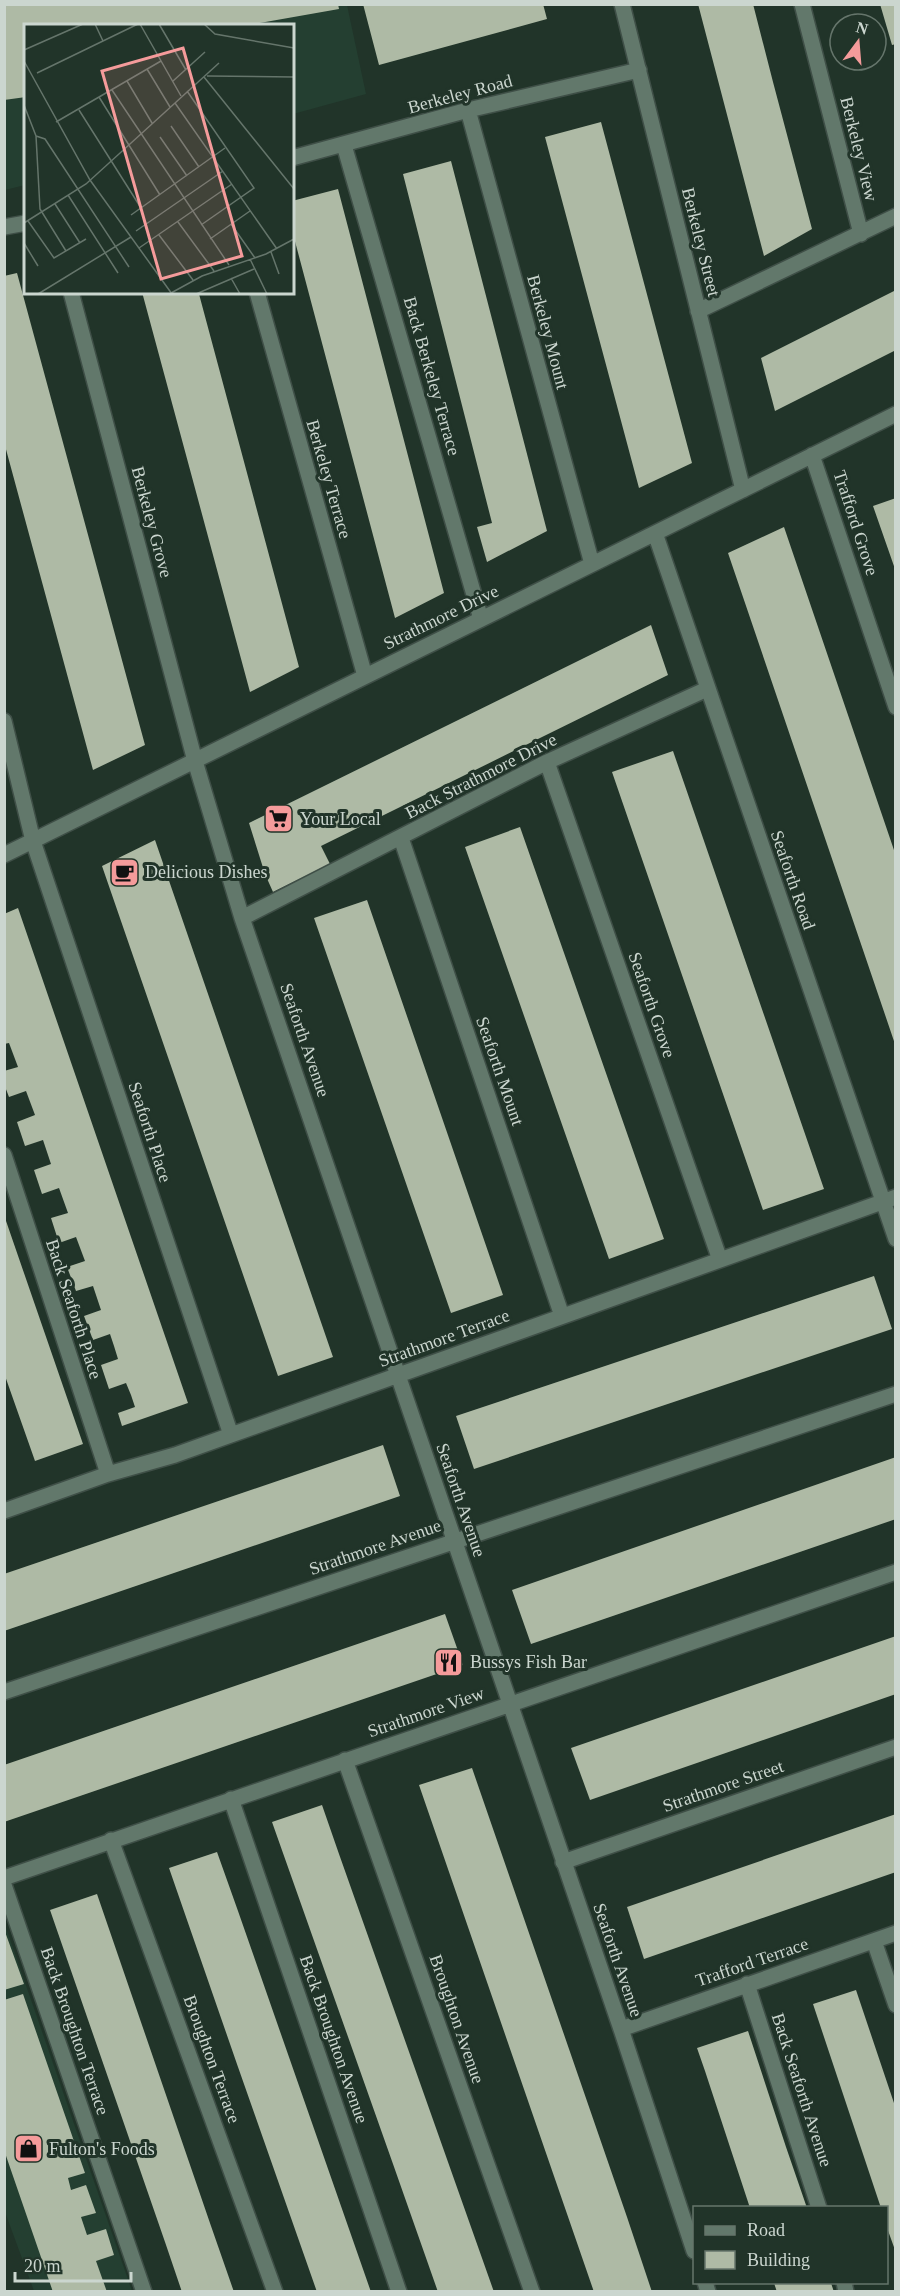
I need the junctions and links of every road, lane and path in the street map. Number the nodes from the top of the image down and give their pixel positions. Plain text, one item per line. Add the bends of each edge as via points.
1 (622, 4) edge
2 (802, 4) edge
3 (639, 70) junction
4 (468, 110) junction
5 (344, 145) junction
6 (294, 158) edge
7 (896, 216) edge
8 (24, 223) edge
9 (4, 227) edge
10 (861, 234) junction
11 (72, 294) edge
12 (258, 294) edge
13 (698, 311) junction
14 (896, 414) edge
15 (812, 454) junction
16 (742, 490) junction
17 (655, 532) junction
18 (592, 564) junction
19 (482, 618) junction
20 (365, 676) junction
21 (707, 689) junction
22 (896, 707) edge
23 (4, 721) edge
24 (195, 761) junction
25 (547, 762) junction
26 (401, 838) junction
27 (33, 841) junction
28 (4, 855) edge
29 (242, 918) junction
30 (4, 1155) edge
31 (889, 1199) edge
32 (896, 1239) edge
33 (720, 1260) junction
34 (562, 1316) junction
35 (398, 1376) junction
36 (896, 1394) edge
37 (231, 1435) junction
38 (108, 1473) junction
39 (4, 1511) edge
40 (455, 1541) junction
41 (896, 1572) edge
42 (4, 1692) edge
43 (511, 1704) junction
44 (896, 1748) edge
45 (345, 1760) junction
46 (231, 1799) junction
47 (111, 1840) junction
48 (563, 1862) junction
49 (4, 1878) edge
50 (4, 1885) edge
51 (896, 1933) edge
52 (874, 1941) junction
53 (747, 1984) junction
54 (896, 2005) edge
55 (621, 2029) junction
56 (818, 2206) edge
57 (693, 2248) edge
58 (144, 2292) edge
59 (275, 2292) edge
60 (399, 2292) edge
61 (532, 2292) edge

1 - 3 street, Berkeley Street
2 - 10 street, Berkeley View
3 - 4 street, Berkeley Road
3 - 13 street, Berkeley Street
4 - 5 street, Berkeley Road
4 - 18 street, Berkeley Mount
5 - 6 street, Berkeley Road
5 - 19 street, Back Berkeley Terrace
7 - 10 street
8 - 9 street
10 - 13 street
11 - 24 street, Berkeley Grove
12 - 20 street, Berkeley Terrace
13 - 16 street, Berkeley Street
14 - 15 street, Strathmore Drive
15 - 16 street, Strathmore Drive
15 - 22 street, Trafford Grove
16 - 17 street, Strathmore Drive
17 - 18 street, Strathmore Drive
17 - 21 street, Seaforth Road
18 - 19 street, Strathmore Drive
19 - 20 street, Strathmore Drive
20 - 24 street, Strathmore Drive
21 - 25 street, Back Strathmore Drive
21 - 31 street, Seaforth Road
23 - 27 street, Seaforth Place
24 - 27 street, Strathmore Drive
24 - 29 street, Seaforth Avenue
25 - 26 street, Back Strathmore Drive
25 - 33 street, Seaforth Grove
26 - 29 street, Back Strathmore Drive
26 - 34 street, Seaforth Mount
27 - 28 street, Strathmore Drive
27 - 37 street, Seaforth Place
29 - 35 street, Seaforth Avenue
30 - 38 street, Back Seaforth Place
31 - 32 street, Seaforth Road
31 - 33 street, Strathmore Terrace
33 - 34 street, Strathmore Terrace
34 - 35 street, Strathmore Terrace
35 - 37 street, Strathmore Terrace
35 - 40 street, Seaforth Avenue
36 - 40 street, Strathmore Avenue
37 - 38 street, Strathmore Terrace
38 - 39 street, Strathmore Terrace
40 - 42 street, Strathmore Avenue
40 - 43 street, Seaforth Avenue
41 - 43 street, Strathmore View
43 - 45 street, Strathmore View
43 - 48 street, Seaforth Avenue
44 - 48 street, Strathmore Street
45 - 46 street, Strathmore View
45 - 61 street, Broughton Avenue
46 - 47 street, Strathmore View
46 - 60 street, Back Broughton Avenue
47 - 49 street, Strathmore View
47 - 59 street, Broughton Terrace
48 - 55 street, Seaforth Avenue
50 - 58 street, Back Broughton Terrace
51 - 52 street, Trafford Terrace
52 - 53 street, Trafford Terrace
52 - 54 street
53 - 55 street, Trafford Terrace
53 - 56 street, Back Seaforth Avenue
55 - 57 street, Seaforth Avenue

